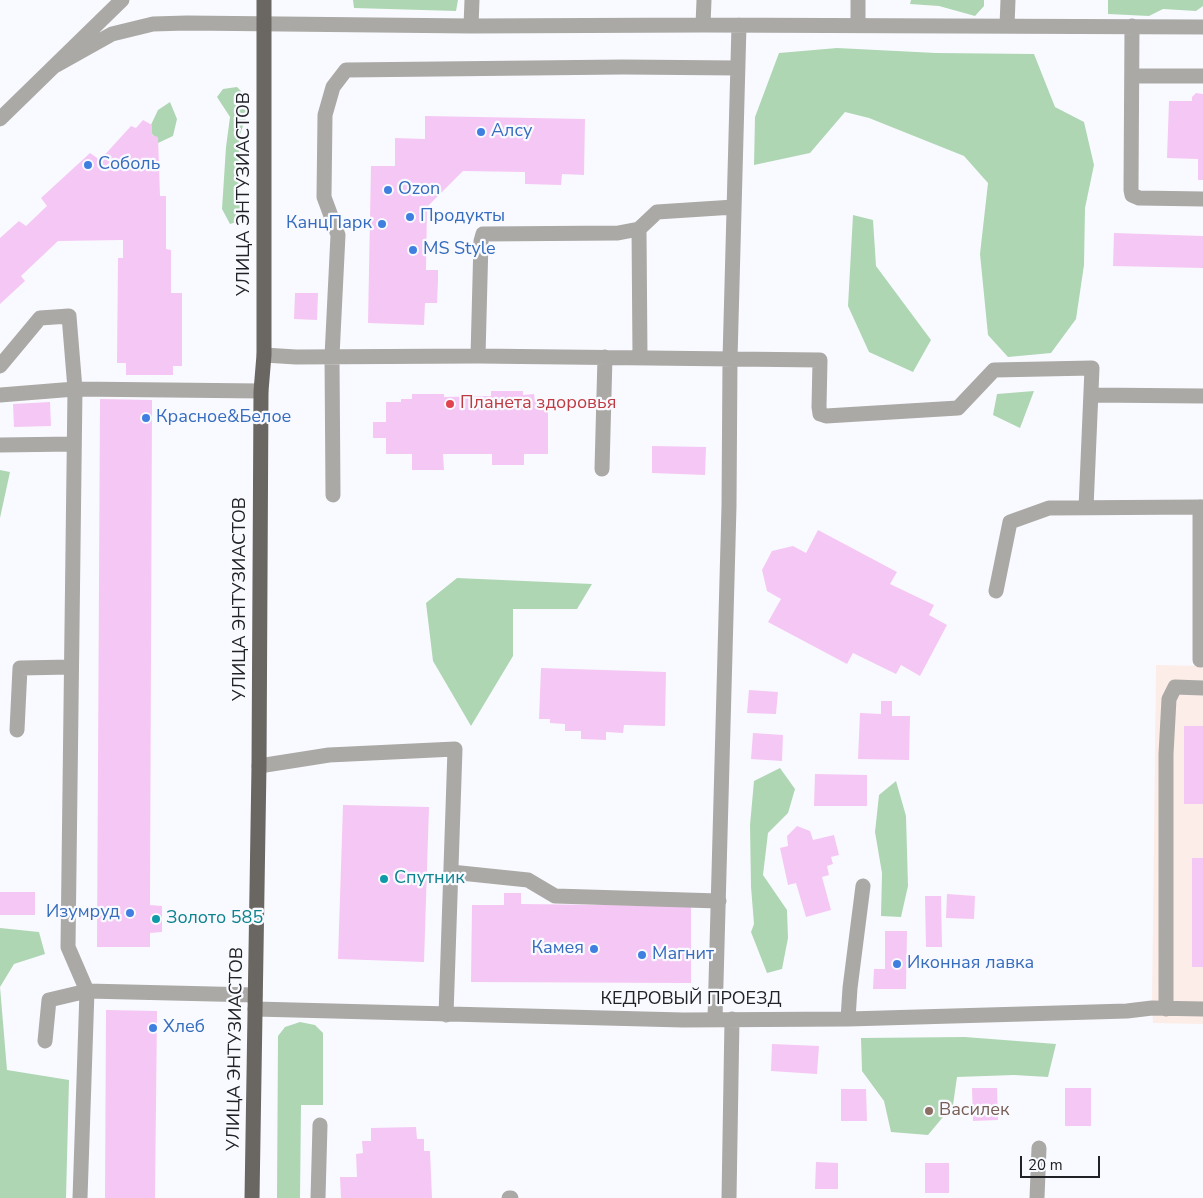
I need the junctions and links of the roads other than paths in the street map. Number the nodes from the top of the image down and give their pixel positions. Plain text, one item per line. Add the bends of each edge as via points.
1 (122, 0) edge
2 (264, 0) edge
3 (472, 0) edge
4 (704, 0) edge
5 (858, 0) edge
6 (1008, 0) edge
7 (264, 24) junction
8 (703, 25) junction
9 (739, 25) junction
10 (858, 25) junction
11 (471, 26) junction
12 (1007, 26) junction
13 (1132, 26) junction
14 (1203, 27) edge
15 (53, 67) junction
16 (738, 68) junction
17 (1132, 76) junction
18 (1203, 76) edge
19 (0, 119) edge
20 (1203, 199) edge
21 (734, 207) junction
22 (639, 229) junction
23 (264, 355) junction
24 (332, 356) junction
25 (478, 356) junction
26 (605, 357) junction
27 (640, 358) junction
28 (730, 359) junction
29 (0, 366) edge
30 (75, 389) junction
31 (261, 391) junction
32 (0, 394) edge
33 (1091, 395) junction
34 (1203, 396) edge
35 (74, 444) junction
36 (0, 445) edge
37 (602, 469) dead end
38 (333, 495) dead end
39 (1201, 507) edge
40 (1086, 508) junction
41 (996, 591) dead end
42 (1201, 610) edge
43 (1200, 660) dead end
44 (71, 667) junction
45 (1203, 688) edge
46 (17, 730) dead end
47 (259, 766) junction
48 (451, 872) junction
49 (863, 886) dead end
50 (719, 901) junction
51 (87, 991) junction
52 (255, 1002) junction
53 (1166, 1009) junction
54 (1203, 1009) edge
55 (446, 1014) junction
56 (848, 1018) junction
57 (715, 1019) junction
58 (732, 1019) junction
59 (46, 1041) dead end
60 (320, 1125) dead end
61 (1038, 1148) dead end
62 (80, 1198) edge
63 (252, 1198) edge
64 (318, 1198) edge
65 (730, 1198) edge
66 (1036, 1198) edge

1 - 15 street
2 - 7 main road, УЛИЦА ЭНТУЗИАСТОВ
3 - 11 street
4 - 8 street
5 - 10 street
6 - 12 street
7 - 11 street
7 - 15 street via 153,24 112,34
7 - 23 main road, УЛИЦА ЭНТУЗИАСТОВ
8 - 9 street
8 - 11 street
9 - 10 street
9 - 16 street
10 - 12 street
12 - 13 street
13 - 14 street
13 - 17 street
15 - 19 street
16 - 21 street
16 - 24 street via 346,70 333,87 325,115 324,198 338,235
17 - 18 street
17 - 20 street via 1132,195 1139,198
21 - 22 street via 656,212
21 - 28 street
22 - 25 street via 618,233 483,234
22 - 27 street
23 - 24 street
23 - 31 main road, УЛИЦА ЭНТУЗИАСТОВ
24 - 25 street
24 - 38 street
25 - 26 street
26 - 27 street
26 - 37 street
27 - 28 street
28 - 33 street via 820,360 819,407 820,414 826,416 958,408 994,370 1092,368
28 - 50 street
29 - 30 street via 40,318 69,316
30 - 31 street
30 - 32 street
30 - 35 street
31 - 47 main road, УЛИЦА ЭНТУЗИАСТОВ
33 - 34 street
33 - 40 street
35 - 36 street
35 - 44 street
39 - 40 street
39 - 42 street
40 - 41 street via 1049,508 1010,522
42 - 43 street
44 - 46 street via 20,668
44 - 51 street via 68,947
45 - 53 street via 1175,688 1169,700
47 - 48 street via 329,755 455,749
47 - 52 main road, УЛИЦА ЭНТУЗИАСТОВ
48 - 50 street via 528,880 555,896
48 - 55 street
49 - 56 street
50 - 57 street
51 - 52 street, КЕДРОВЫЙ ПРОЕЗД
51 - 59 street, КЕДРОВЫЙ ПРОЕЗД via 49,1000
51 - 62 street
52 - 55 street, КЕДРОВЫЙ ПРОЕЗД
52 - 63 main road, УЛИЦА ЭНТУЗИАСТОВ
53 - 54 street, КЕДРОВЫЙ ПРОЕЗД
53 - 56 street, КЕДРОВЫЙ ПРОЕЗД
55 - 57 street, КЕДРОВЫЙ ПРОЕЗД
56 - 58 street, КЕДРОВЫЙ ПРОЕЗД
57 - 58 street, КЕДРОВЫЙ ПРОЕЗД
58 - 65 street
60 - 64 street
61 - 66 street

